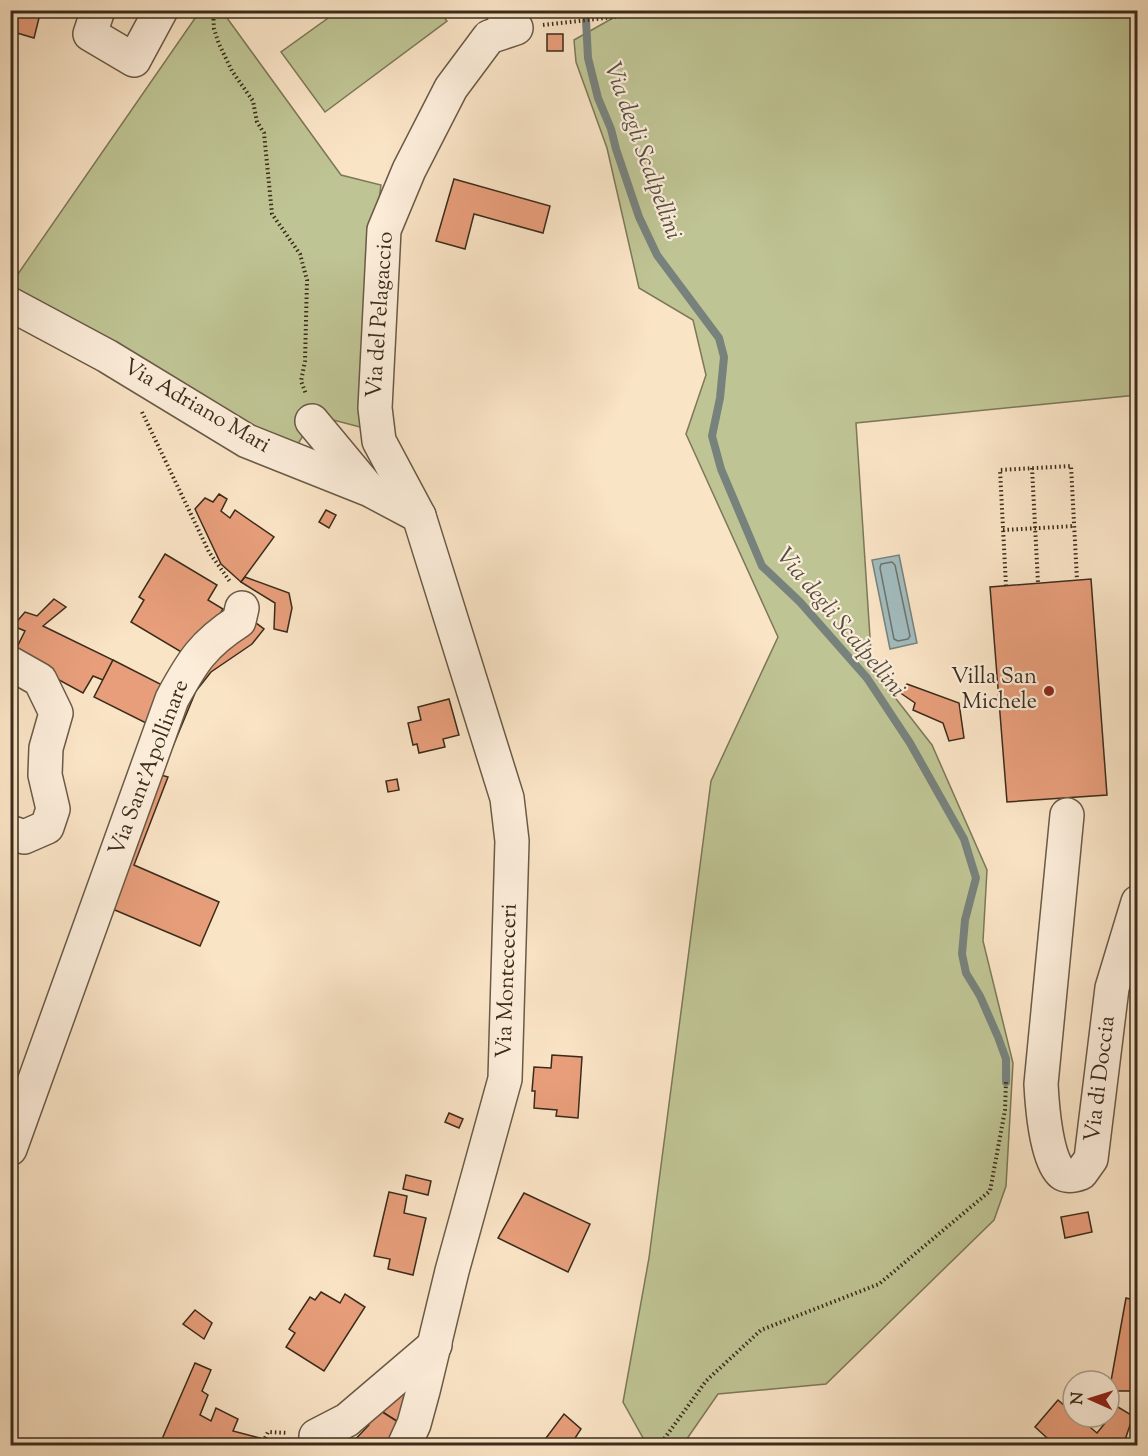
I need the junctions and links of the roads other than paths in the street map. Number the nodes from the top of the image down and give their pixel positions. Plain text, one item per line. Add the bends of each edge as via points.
1 (98, 10) edge
2 (161, 10) edge
3 (509, 19) edge
4 (10, 304) edge
5 (312, 422) road end
6 (370, 490) junction
7 (419, 516) junction
8 (243, 608) road end
9 (10, 663) edge
10 (1066, 815) dead end
11 (10, 832) edge
12 (1137, 902) edge
13 (10, 1149) edge
14 (435, 1345) junction
15 (316, 1436) dead end
16 (404, 1446) edge

1 - 2 street via 90,34 134,60
3 - 7 street, Via del Pelagaccio via 489,37 451,88 384,230 375,408 379,441
4 - 6 street, Via Adriano Mari via 107,356 248,441
5 - 6 street
6 - 7 street, Via Adriano Mari
7 - 14 street, Via Montececeri via 507,798 512,841 505,1079
8 - 13 street, Via Sant'Apollinare via 239,621 220,633 191,663 172,699
9 - 11 street via 40,680 56,713 46,748 45,775 53,809 47,827 24,837
10 - 12 street, Via di Doccia via 1042,1098 1055,1164 1063,1174 1081,1173 1091,1159 1112,988
14 - 15 street via 347,1420
14 - 16 street, Via Montececeri via 414,1424

